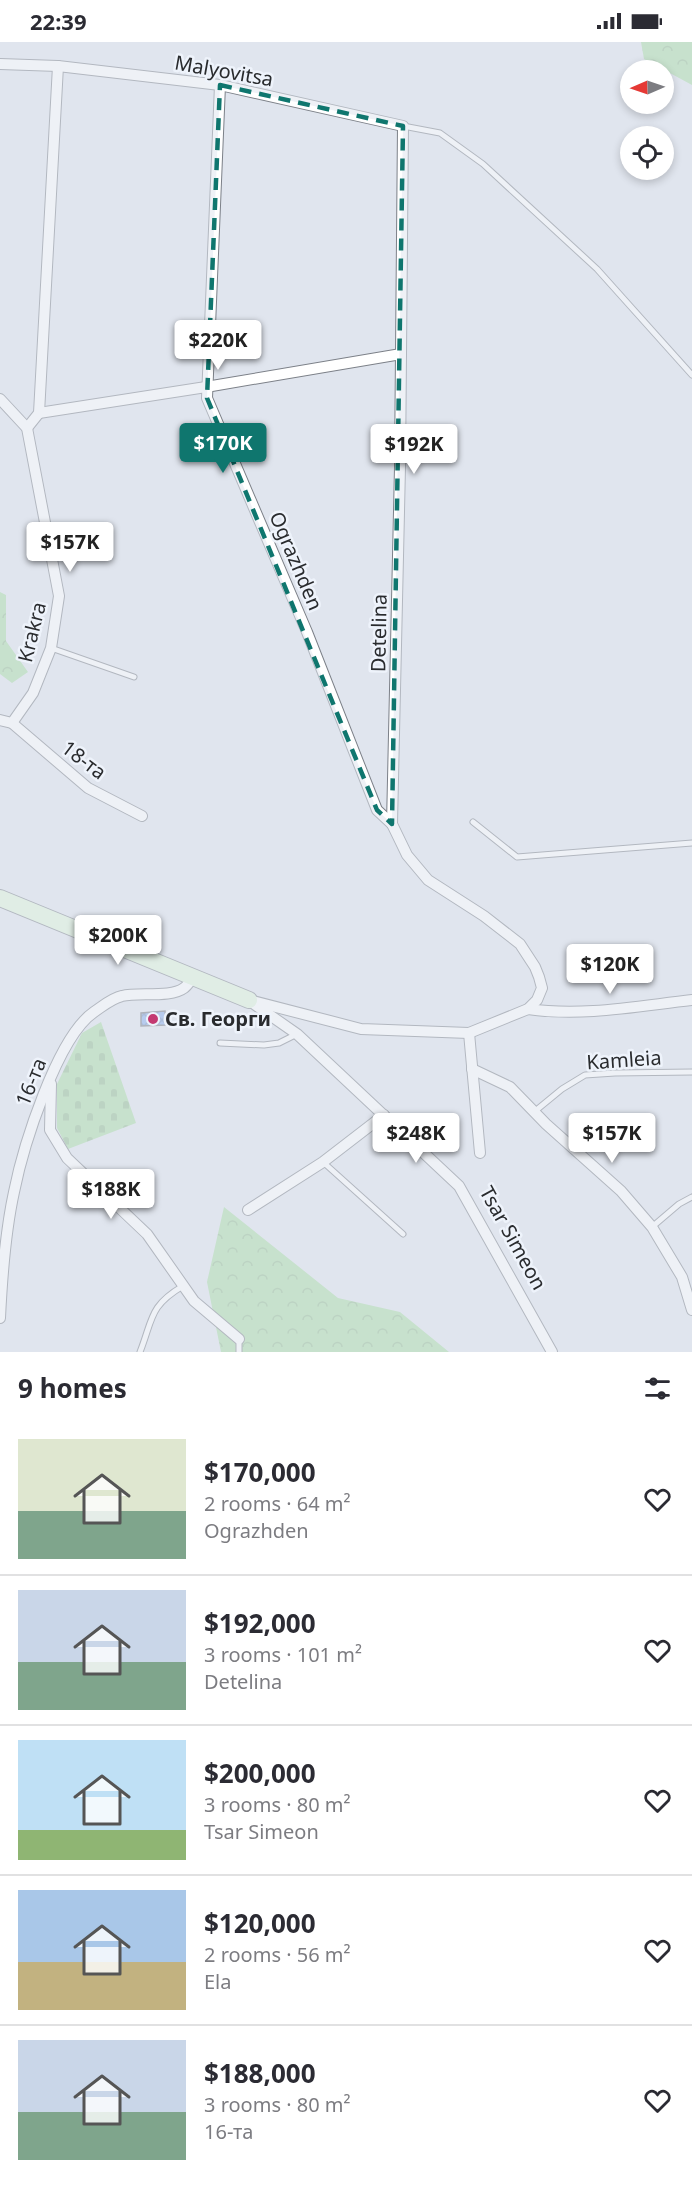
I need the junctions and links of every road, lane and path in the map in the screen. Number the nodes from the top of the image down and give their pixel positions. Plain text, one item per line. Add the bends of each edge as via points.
1 (0, 63) edge
2 (58, 66) junction
3 (220, 85) junction
4 (403, 126) junction
5 (401, 354) junction
6 (692, 375) edge
7 (206, 387) junction
8 (3, 406) edge
9 (39, 412) junction
10 (27, 428) junction
11 (51, 648) junction
12 (135, 677) dead end
13 (0, 720) edge
14 (12, 723) junction
15 (142, 816) dead end
16 (472, 822) dead end
17 (392, 824) junction
18 (692, 843) edge
19 (0, 898) edge
20 (193, 978) junction
21 (249, 1000) junction
22 (692, 1000) edge
23 (528, 1009) junction
24 (297, 1034) junction
25 (469, 1034) junction
26 (220, 1043) dead end
27 (472, 1069) junction
28 (52, 1072) junction
29 (692, 1072) edge
30 (534, 1112) junction
31 (384, 1115) junction
32 (480, 1153) dead end
33 (323, 1162) junction
34 (692, 1197) edge
35 (248, 1210) dead end
36 (651, 1227) junction
37 (403, 1234) dead end
38 (183, 1286) junction
39 (692, 1310) edge
40 (0, 1318) edge
41 (239, 1339) joint
42 (140, 1352) edge
43 (239, 1352) edge
44 (552, 1352) edge

1 - 2 street, Malyovitsa
2 - 3 street, Malyovitsa
2 - 9 street
3 - 4 street, Malyovitsa
3 - 7 street, Ograzhden
4 - 5 street, Detelina
4 - 6 lane via 441,133 483,164 597,269
5 - 7 street
5 - 17 street, Detelina
7 - 9 street
7 - 17 street, Ograzhden via 211,411 307,632 362,775 377,810
8 - 10 street
9 - 10 street
10 - 11 street, Krakra via 59,596
11 - 12 lane
11 - 14 street, Krakra via 33,693
13 - 14 street
14 - 15 street, 18-та via 88,788
16 - 18 lane via 517,857
17 - 23 street, Detelina via 407,855 428,880 520,944 535,967 542,988
19 - 20 street, Tsar Simeon
20 - 21 street, Tsar Simeon
20 - 28 street, 16-та via 175,993 118,996 105,1004 86,1017
21 - 24 street, Tsar Simeon
21 - 25 street via 361,1029
22 - 23 street via 596,1011
23 - 25 street
24 - 26 lane via 264,1045
24 - 31 street, Tsar Simeon
25 - 27 street
27 - 30 street via 510,1088
27 - 32 street
28 - 38 street via 50,1130 67,1158 147,1234
28 - 40 street, 16-та via 14,1192
29 - 30 lane, Kamleia via 585,1075
30 - 36 street via 621,1191
31 - 33 street
31 - 44 street, Tsar Simeon via 459,1186
33 - 35 street
33 - 37 lane
34 - 36 lane
36 - 39 street via 682,1278
38 - 41 street
38 - 42 lane via 152,1314
41 - 43 lane

